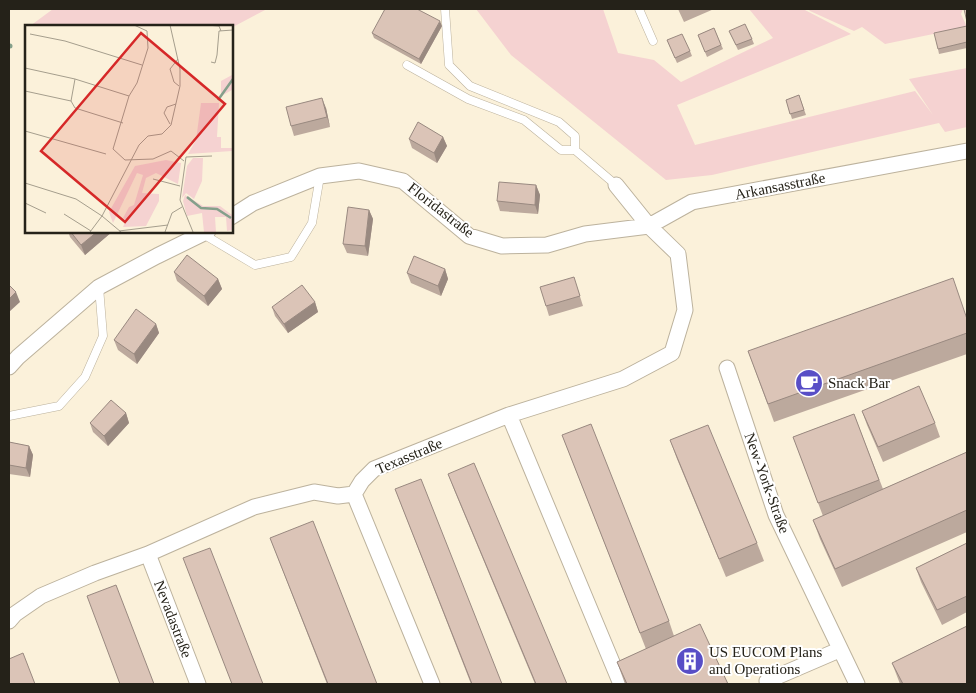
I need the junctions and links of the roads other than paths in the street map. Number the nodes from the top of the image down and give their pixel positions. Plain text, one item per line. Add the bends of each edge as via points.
1 (445, 9) edge
2 (639, 9) edge
3 (653, 41) dead end
4 (406, 65) dead end
5 (575, 150) junction
6 (967, 151) edge
7 (320, 176) junction
8 (616, 186) joint
9 (232, 216) edge
10 (649, 226) junction
11 (206, 233) edge
12 (99, 287) junction
13 (9, 367) edge
14 (727, 368) dead end
15 (509, 415) junction
16 (9, 416) edge
17 (354, 494) junction
18 (148, 554) junction
19 (9, 621) edge
20 (839, 650) junction
21 (767, 682) dead end
22 (198, 684) edge
23 (432, 684) edge
24 (621, 684) edge
25 (857, 684) edge

1 - 5 lane via 449,65 470,86 559,122 575,136
2 - 3 lane
4 - 5 lane via 468,99 524,120 561,150
5 - 8 lane
6 - 10 street, Arkansasstraße via 692,202
7 - 9 street, Floridastraße via 253,203
7 - 10 street, Floridastraße via 358,171 403,181 469,236 502,246 547,244 585,234
7 - 11 lane via 312,223 291,257 255,265
8 - 10 street
10 - 15 street, Texasstraße via 678,254 685,310 672,353 623,379
11 - 12 street
12 - 13 street
12 - 16 lane via 103,336 85,377 59,406
14 - 20 street, New-York-Straße via 776,515
15 - 17 street, Texasstraße via 374,469
15 - 24 street
17 - 18 street via 338,496 314,492 254,507
17 - 23 street
18 - 19 street via 41,596
18 - 22 street, Nevadastraße
20 - 21 street
20 - 25 street, New-York-Straße

